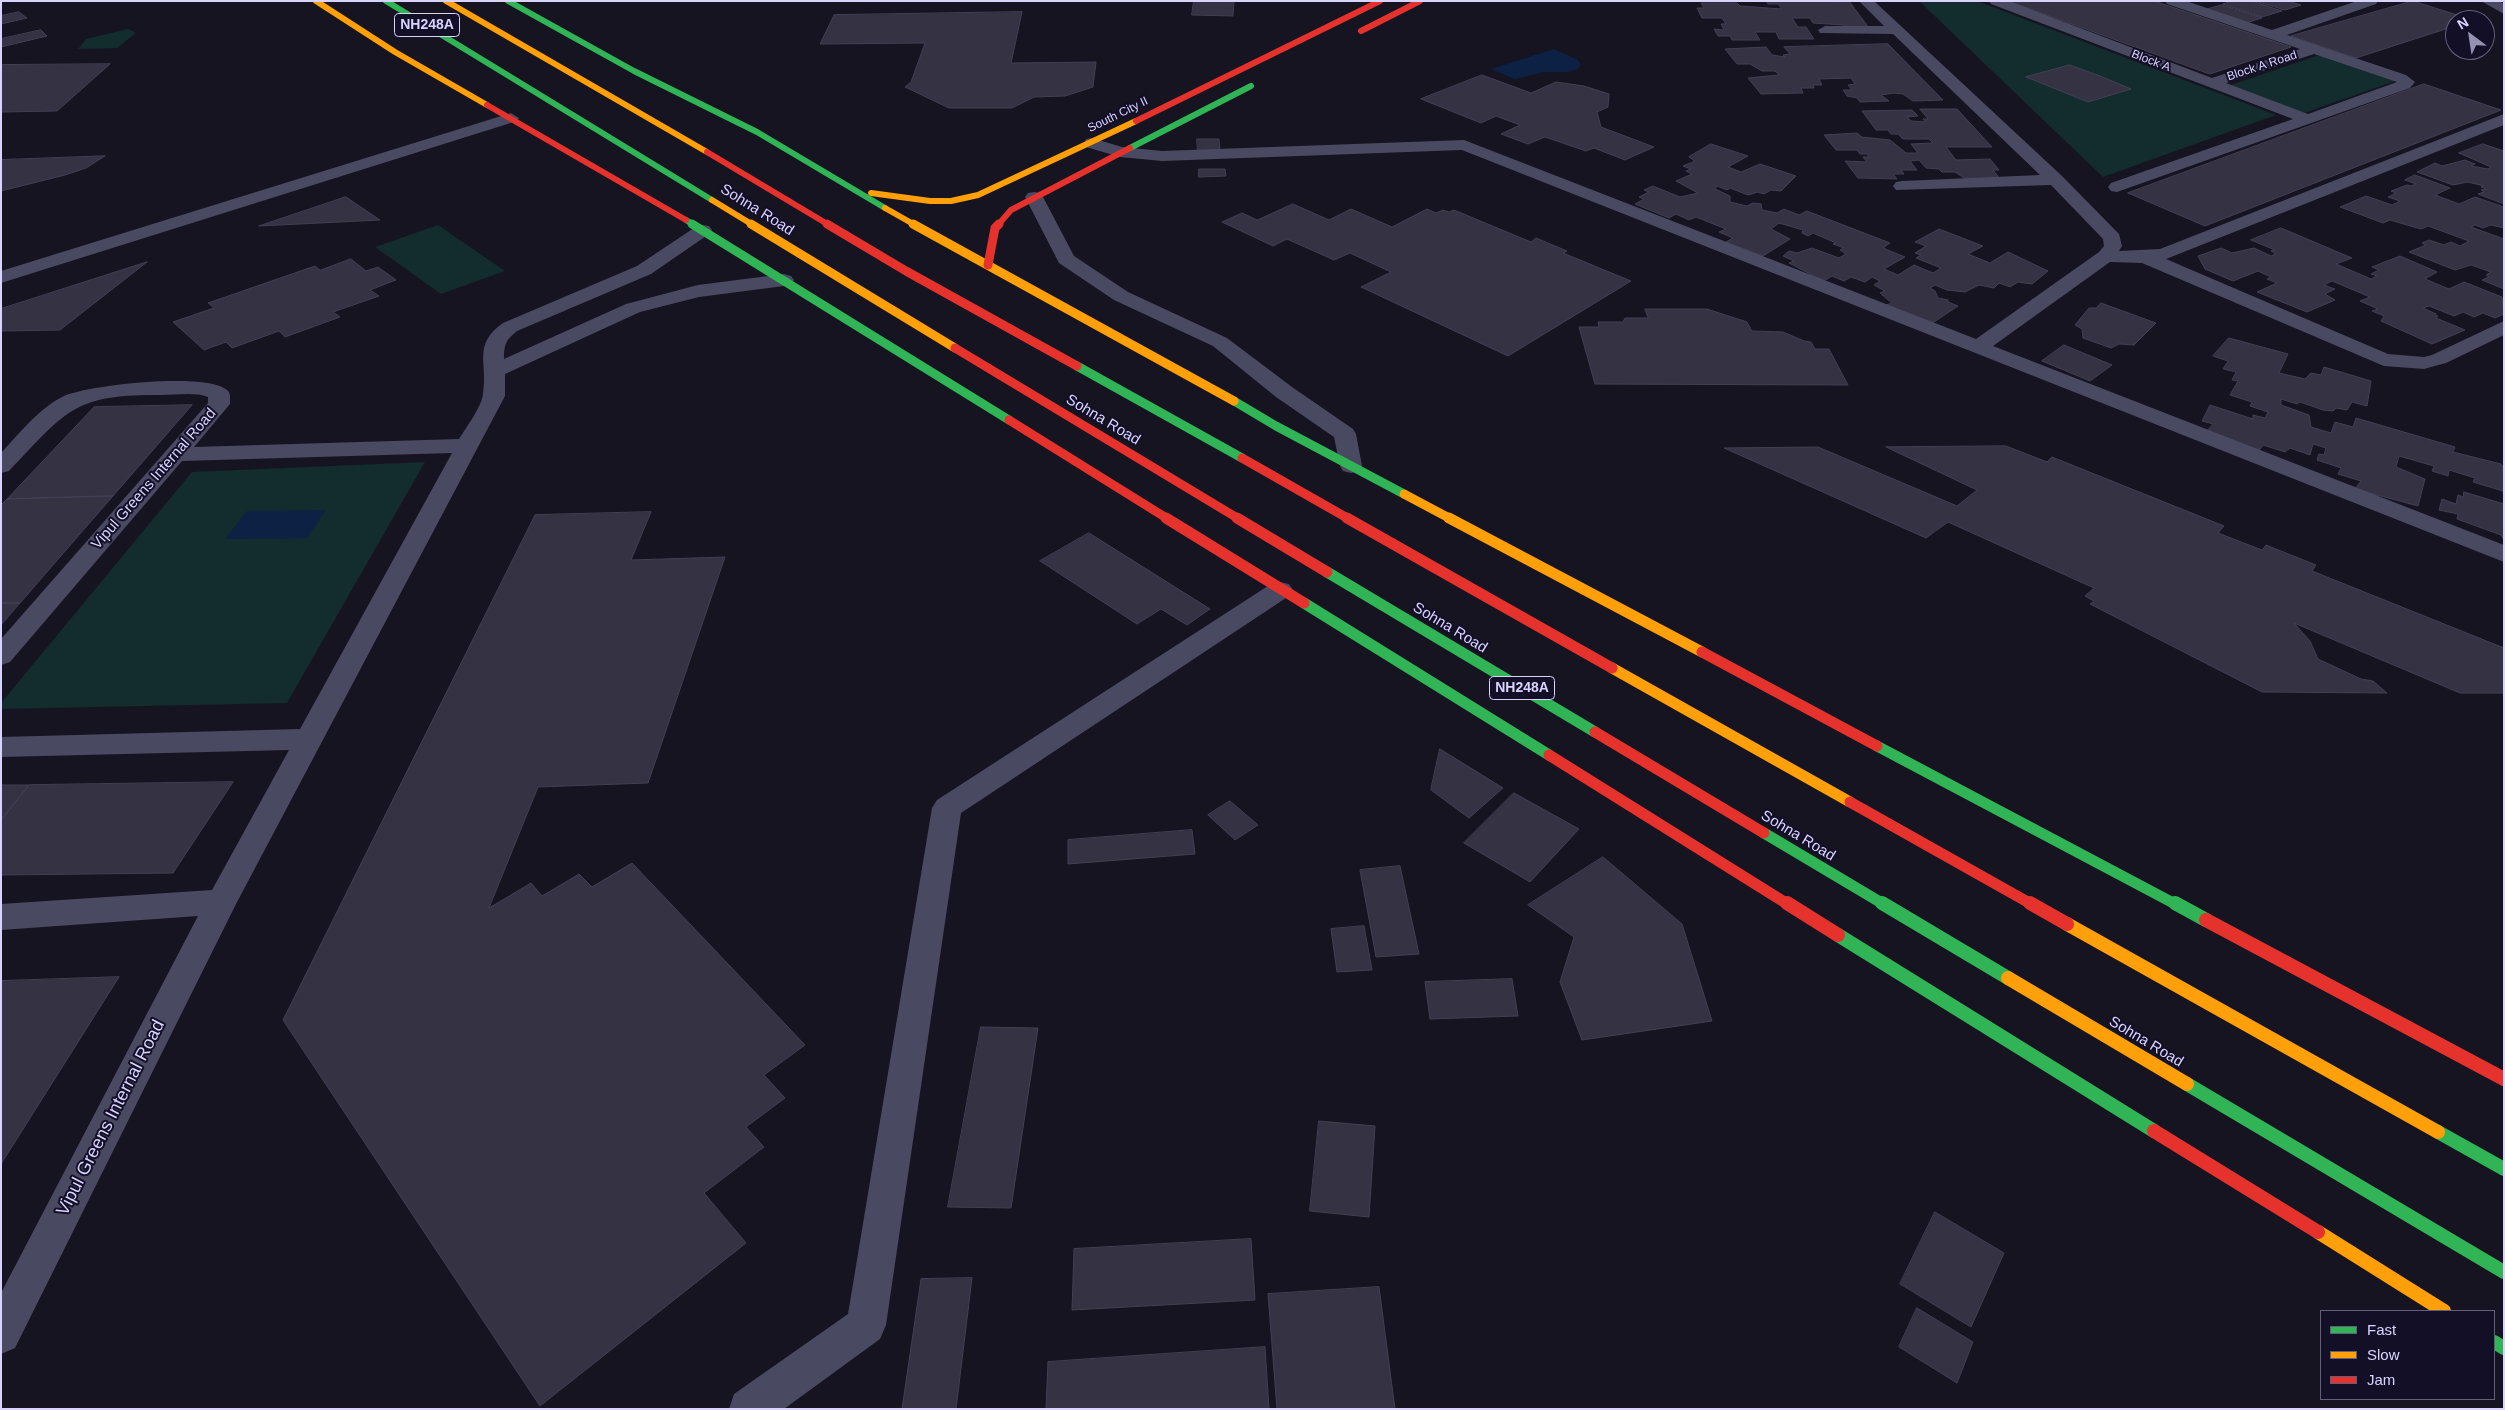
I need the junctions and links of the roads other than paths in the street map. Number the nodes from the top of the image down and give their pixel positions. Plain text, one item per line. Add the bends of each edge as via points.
1 (316, 1) edge
2 (386, 1) edge
3 (446, 1) edge
4 (508, 1) edge
5 (1380, 1) edge
6 (1420, 1) edge
7 (1866, 1) edge
8 (1996, 1) edge
9 (2172, 1) edge
10 (2371, 1) edge
11 (2488, 1) edge
12 (2504, 10) edge
13 (1825, 30) dead end
14 (1897, 30) junction
15 (2272, 35) junction
16 (1351, 36) dead end
17 (2314, 49) junction
18 (1258, 82) dead end
19 (2211, 83) junction
20 (511, 118) junction
21 (2307, 119) junction
22 (2504, 119) edge
23 (2486, 126) junction
24 (2504, 132) edge
25 (1092, 144) junction
26 (1120, 152) junction
27 (2056, 180) junction
28 (1902, 186) dead end
29 (2117, 188) dead end
30 (855, 191) junction
31 (1034, 197) junction
32 (703, 230) junction
33 (2106, 256) junction
34 (2145, 257) junction
35 (988, 265) junction
36 (1, 278) edge
37 (784, 280) junction
38 (576, 298) junction
39 (604, 321) junction
40 (2504, 326) edge
41 (1978, 347) junction
42 (494, 371) junction
43 (467, 446) junction
44 (174, 454) junction
45 (1, 466) edge
46 (1351, 466) junction
47 (2504, 554) edge
48 (1280, 590) junction
49 (1, 656) edge
50 (308, 739) junction
51 (1, 747) edge
52 (221, 902) junction
53 (1, 917) edge
54 (2504, 1079) edge
55 (2504, 1169) edge
56 (2504, 1272) edge
57 (2442, 1310) edge
58 (1, 1334) edge
59 (749, 1409) edge

1 - 20 main road via 395,52
2 - 56 main road, Sohna Road / NH248A via 855,288 1591,730
3 - 55 main road, Sohna Road / NH248A via 591,83 906,271
4 - 30 main road via 757,132
5 - 25 main road, South City II
6 - 16 main road
7 - 14 street
8 - 19 street, Block A
9 - 15 street
10 - 15 street
11 - 12 street
13 - 14 street
14 - 27 street
15 - 17 street
17 - 19 street, Block A Road
17 - 21 street via 2407,82
18 - 26 main road
19 - 21 street, Block A
20 - 32 main road
20 - 36 street
21 - 29 street
22 - 23 street
23 - 24 street
23 - 34 street via 2187,246
25 - 26 street
25 - 30 main road, South City II via 978,196 930,201
26 - 31 main road
26 - 41 street via 1162,156 1464,145
27 - 28 street
27 - 33 street via 2112,238 2113,246
30 - 35 main road
31 - 35 main road via 995,224
31 - 46 street via 1066,258 1121,296 1220,342 1345,434
32 - 37 main road
32 - 38 street via 644,270
33 - 34 street
33 - 41 street
34 - 40 street via 2384,360 2424,363 2439,359
35 - 46 main road
37 - 39 street via 698,291 633,308
37 - 48 main road
38 - 39 street
38 - 42 street, Vipul Greens Internal Road via 498,336 494,345
39 - 42 street
41 - 47 street
42 - 43 street, Vipul Greens Internal Road via 494,396
43 - 44 street
43 - 50 street, Vipul Greens Internal Road
44 - 45 street, Vipul Greens Internal Road via 219,404 219,394 207,389 122,391 71,401 54,412
44 - 49 street, Vipul Greens Internal Road
46 - 54 main road
48 - 57 main road
48 - 59 street via 947,808 866,1325
50 - 51 street
50 - 52 street, Vipul Greens Internal Road
52 - 53 street
52 - 58 street, Vipul Greens Internal Road

